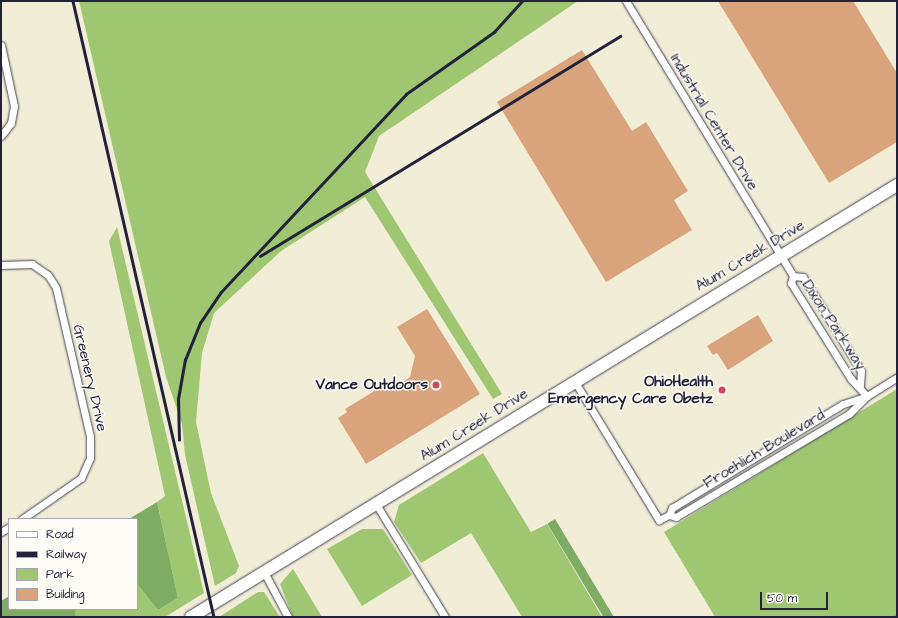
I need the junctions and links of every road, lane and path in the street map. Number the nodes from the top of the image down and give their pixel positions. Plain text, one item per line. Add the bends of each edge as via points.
1 (626, 1) edge
2 (1, 45) edge
3 (4, 133) edge
4 (897, 185) edge
5 (780, 256) junction
6 (1, 265) edge
7 (793, 276) junction
8 (897, 377) edge
9 (575, 382) junction
10 (860, 385) junction
11 (867, 396) junction
12 (376, 504) junction
13 (669, 515) junction
14 (24, 518) edge
15 (264, 572) junction
16 (191, 617) edge
17 (288, 617) edge
18 (445, 617) edge

1 - 5 street, Industrial Center Drive
2 - 3 street via 14,106
4 - 5 main road, Alum Creek Drive
5 - 7 street, Dixon Parkway
5 - 9 main road, Alum Creek Drive
6 - 14 street, Greenery Drive via 32,264 53,283 90,436 90,458 73,486
7 - 10 street, Dixon Parkway via 791,283 824,337 851,379
7 - 10 street, Dixon Parkway via 803,277 861,371
8 - 11 street, Froehlich Boulevard
9 - 12 main road, Alum Creek Drive
9 - 13 street, Froehlich Boulevard via 659,520
10 - 11 street, Dixon Parkway
11 - 13 street, Froehlich Boulevard via 843,404 672,508
11 - 13 street, Froehlich Boulevard via 850,414 676,517
12 - 15 main road, Alum Creek Drive
12 - 18 street
15 - 16 main road, Alum Creek Drive
15 - 17 street

